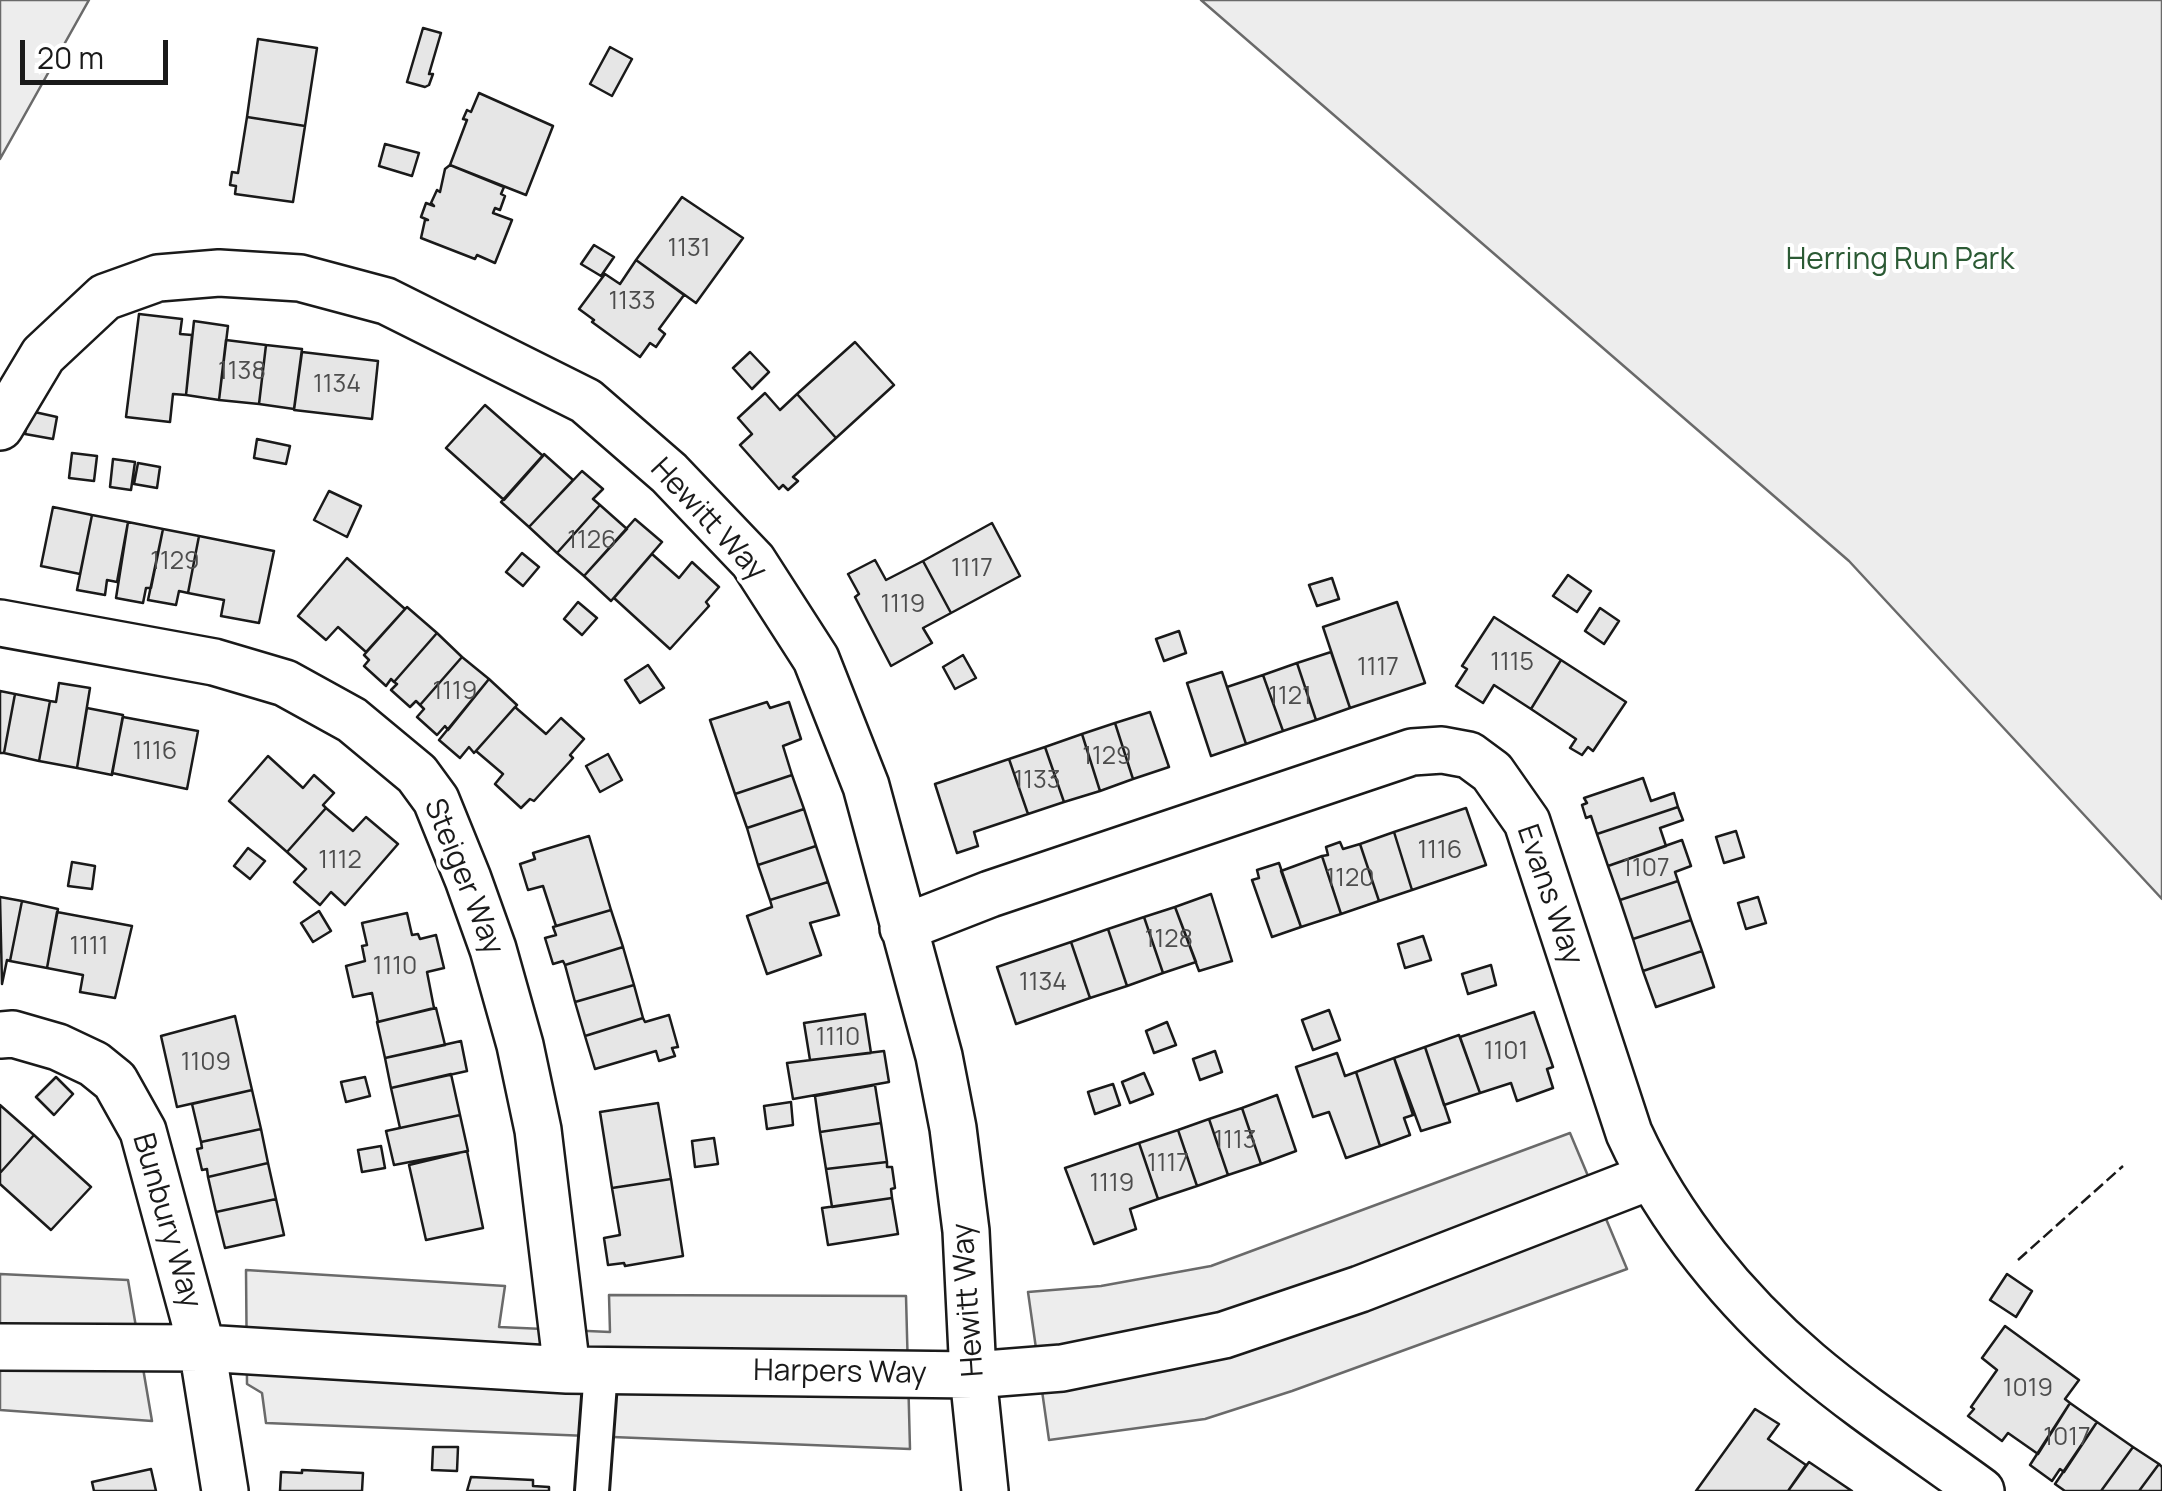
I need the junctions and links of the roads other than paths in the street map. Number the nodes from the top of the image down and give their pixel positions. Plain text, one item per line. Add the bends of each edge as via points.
1 (0, 428) edge
2 (0, 623) edge
3 (903, 928) junction
4 (0, 1035) edge
5 (1649, 1176) junction
6 (0, 1346) edge
7 (202, 1348) junction
8 (584, 1370) junction
9 (973, 1375) junction
10 (225, 1491) edge
11 (592, 1491) edge
12 (984, 1491) edge
13 (1982, 1491) edge

1 - 3 street, Hewitt Way via 43,355 104,297 158,278 219,273 300,278 386,301 586,401 669,473 753,561 816,659 866,786
2 - 8 street, Steiger Way via 214,662 285,683 352,720 417,774 436,800 468,879 520,1044
3 - 5 street, Evans Way via 1412,752 1469,755 1492,772 1527,822
3 - 9 street, Hewitt Way via 953,1128
4 - 7 street, Bunbury Way via 58,1047 94,1064 126,1098 143,1131
5 - 9 street, Harpers Way via 1224,1335 1062,1368
5 - 13 street, Evans Way via 1725,1279 1807,1362
6 - 7 street, Harpers Way
7 - 8 street, Harpers Way
7 - 10 street, Bunbury Way
8 - 9 street, Harpers Way
8 - 11 street, Steiger Way
9 - 12 street, Hewitt Way

